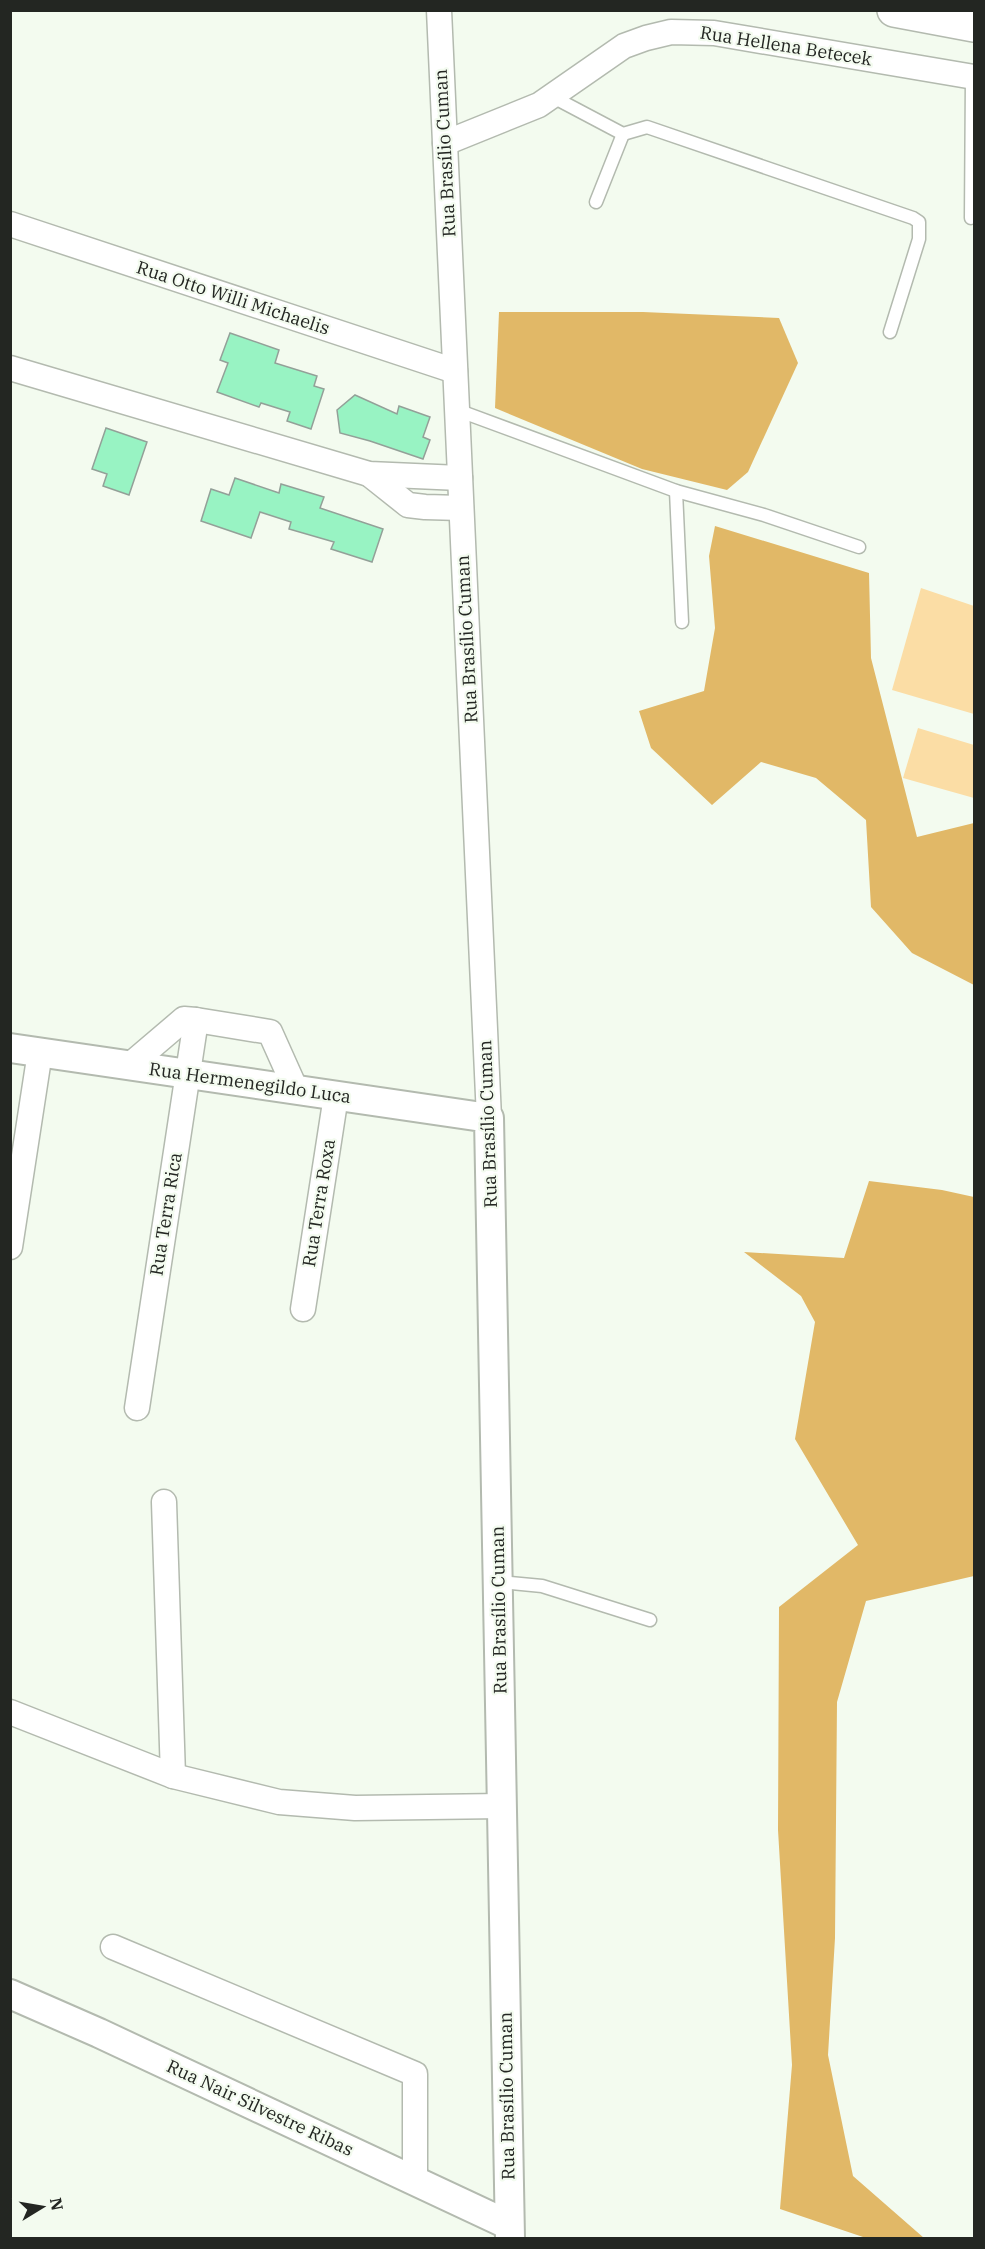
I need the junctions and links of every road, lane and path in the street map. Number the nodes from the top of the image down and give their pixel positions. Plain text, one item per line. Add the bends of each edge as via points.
1 (439, 10) edge
2 (894, 10) edge
3 (975, 25) edge
4 (973, 76) edge
5 (553, 97) junction
6 (623, 134) junction
7 (445, 143) junction
8 (596, 202) dead end
9 (971, 218) dead end
10 (10, 224) edge
11 (890, 332) dead end
12 (10, 368) edge
13 (455, 371) junction
14 (457, 410) junction
15 (369, 474) junction
16 (460, 478) junction
17 (676, 491) junction
18 (461, 508) junction
19 (859, 547) dead end
20 (682, 622) dead end
21 (196, 1020) junction
22 (10, 1048) edge
23 (40, 1052) junction
24 (130, 1065) junction
25 (188, 1074) junction
26 (296, 1090) junction
27 (336, 1096) junction
28 (489, 1118) junction
29 (10, 1247) edge
30 (303, 1310) dead end
31 (137, 1408) dead end
32 (164, 1502) dead end
33 (499, 1582) junction
34 (650, 1620) dead end
35 (10, 1712) edge
36 (173, 1776) junction
37 (502, 1806) junction
38 (113, 1947) dead end
39 (10, 1994) edge
40 (415, 2181) junction
41 (509, 2232) edge

1 - 7 street, Rua Brasílio Cuman
2 - 3 highway
4 - 5 street, Rua Hellena Betecek via 714,33 671,32 624,46
4 - 9 lane
5 - 6 lane
5 - 7 street, Rua Hellena Betecek
6 - 8 lane
6 - 11 lane via 647,126 913,218 918,222 919,238
7 - 13 street, Rua Brasílio Cuman
10 - 13 street, Rua Otto Willi Michaelis
12 - 15 street
13 - 14 street, Rua Brasílio Cuman
14 - 16 street, Rua Brasílio Cuman
14 - 17 lane
15 - 16 street
15 - 18 street via 408,505
16 - 18 street, Rua Brasílio Cuman
17 - 19 lane
17 - 20 lane
18 - 28 street, Rua Brasílio Cuman
21 - 24 street via 184,1019
21 - 25 street, Rua Terra Rica
21 - 26 street via 270,1032
22 - 23 street, Rua Hermenegildo Luca
23 - 24 street, Rua Hermenegildo Luca
23 - 29 street
24 - 25 street, Rua Hermenegildo Luca
25 - 26 street, Rua Hermenegildo Luca
25 - 31 street, Rua Terra Rica
26 - 27 street, Rua Hermenegildo Luca
27 - 28 street, Rua Hermenegildo Luca
27 - 30 street, Rua Terra Roxa
28 - 33 street, Rua Brasílio Cuman
32 - 36 street
33 - 34 lane via 542,1586
33 - 37 street, Rua Brasílio Cuman
35 - 36 street
36 - 37 street via 279,1802 355,1808
37 - 41 street, Rua Brasílio Cuman
38 - 40 street via 416,2074
39 - 40 street, Rua Nair Silvestre Ribas
40 - 41 street, Rua Nair Silvestre Ribas

